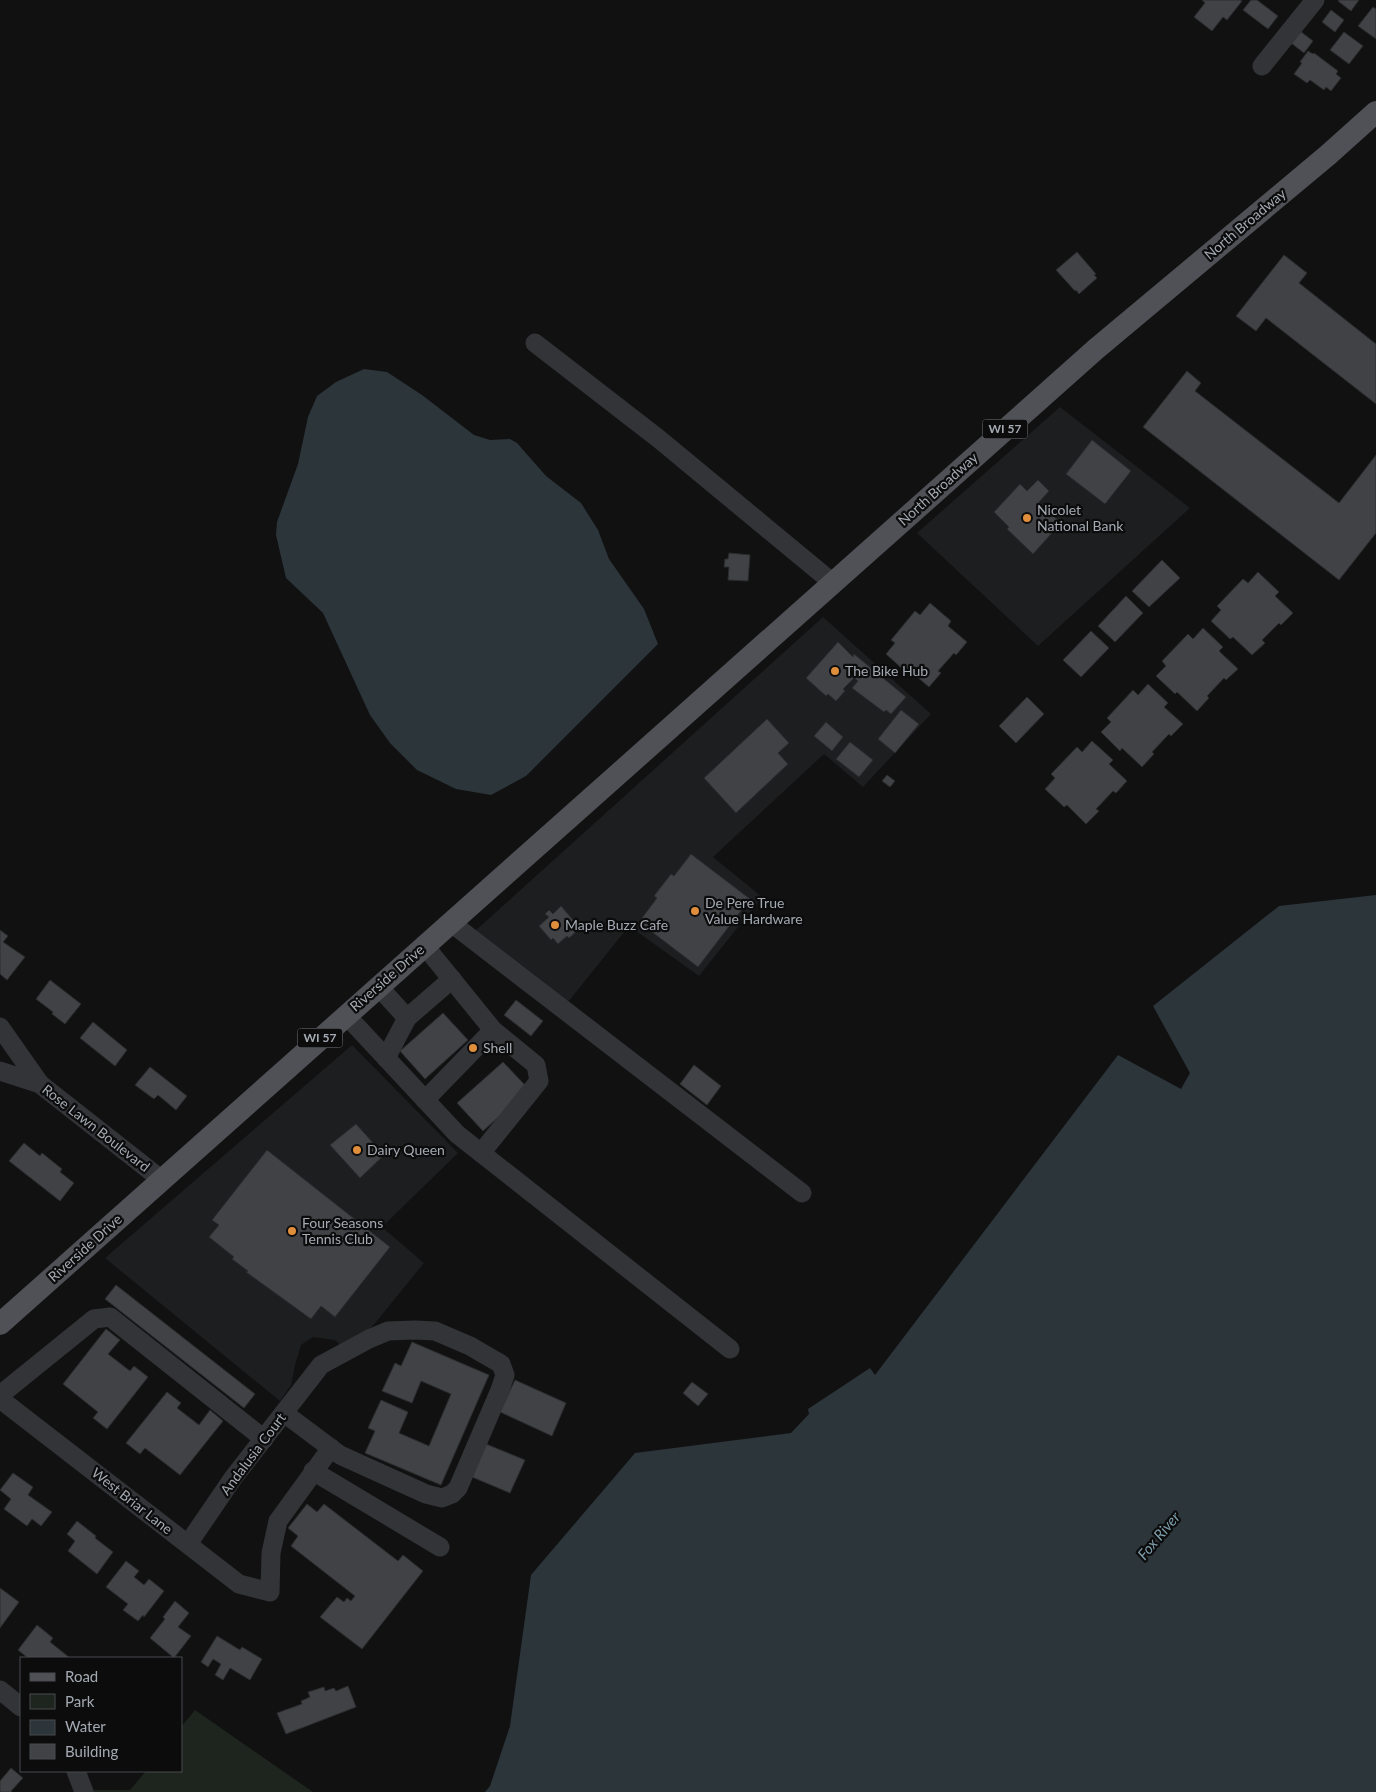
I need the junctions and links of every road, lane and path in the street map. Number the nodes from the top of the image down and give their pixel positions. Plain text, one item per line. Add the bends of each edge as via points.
1 (1315, 0) edge
2 (1262, 66) dead end
3 (1376, 112) edge
4 (535, 343) dead end
5 (833, 583) junction
6 (641, 754) joint
7 (450, 922) junction
8 (424, 945) junction
9 (452, 979) junction
10 (378, 986) junction
11 (346, 1015) junction
12 (408, 1018) junction
13 (0, 1028) edge
14 (493, 1030) junction
15 (386, 1058) junction
16 (0, 1071) edge
17 (40, 1084) junction
18 (425, 1100) junction
19 (481, 1153) junction
20 (162, 1180) junction
21 (802, 1193) dead end
22 (0, 1324) edge
23 (730, 1349) dead end
24 (0, 1395) edge
25 (0, 1399) edge
26 (284, 1413) junction
27 (264, 1439) junction
28 (331, 1448) junction
29 (313, 1472) junction
30 (188, 1544) junction
31 (440, 1547) dead end
32 (0, 1690) edge
33 (20, 1706) edge
34 (76, 1772) edge
35 (84, 1792) edge

1 - 2 street
3 - 5 main road, North Broadway / WI 57 via 1102,343
4 - 5 street via 659,439
5 - 6 main road, North Broadway / WI 57
6 - 7 main road, Riverside Drive / WI 57
7 - 8 main road, Riverside Drive / WI 57
7 - 21 street
8 - 9 street
8 - 10 main road, Riverside Drive / WI 57
9 - 12 street
9 - 14 street
10 - 11 main road, Riverside Drive / WI 57
10 - 12 street
11 - 15 street
11 - 20 main road, Riverside Drive / WI 57
12 - 15 street
13 - 17 street
14 - 18 street
14 - 19 street via 536,1065 539,1081
15 - 18 street
16 - 17 street, Rose Lawn Boulevard
17 - 20 street, Rose Lawn Boulevard
18 - 19 street via 457,1134
19 - 23 street
20 - 22 main road, Riverside Drive / WI 57
24 - 27 street via 94,1319 110,1317
25 - 30 street, West Briar Lane
26 - 27 street, Andalusia Court
26 - 28 street
26 - 28 street, Andalusia Court via 321,1365 388,1331 435,1331 494,1358 504,1369 500,1390 458,1488 452,1494 442,1498 426,1494
27 - 30 street, Andalusia Court
28 - 29 street
29 - 30 street, West Briar Lane via 278,1521 271,1553 270,1592 239,1584
29 - 31 street
32 - 33 street
34 - 35 street

